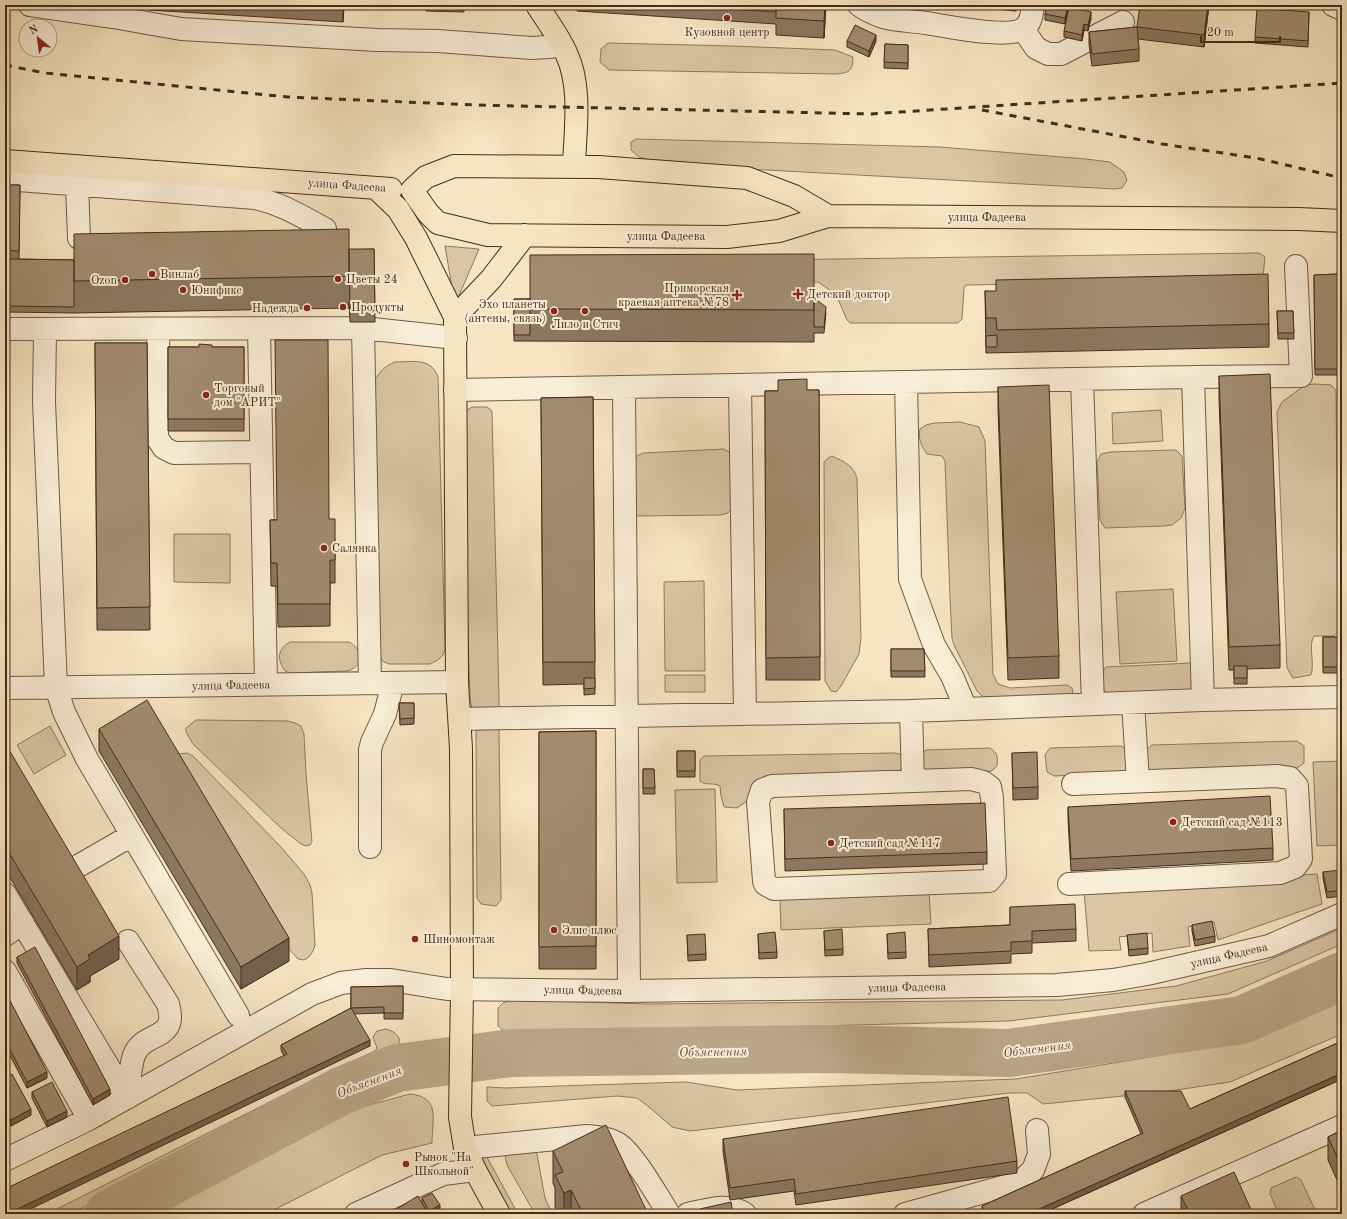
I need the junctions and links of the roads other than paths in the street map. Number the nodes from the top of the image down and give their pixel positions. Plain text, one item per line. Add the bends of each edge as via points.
1 (30, 5) edge
2 (537, 5) edge
3 (859, 5) edge
4 (1033, 5) edge
5 (1333, 5) edge
6 (1342, 9) edge
7 (1123, 22) dead end
8 (1023, 29) junction
9 (562, 46) junction
10 (5, 162) edge
11 (574, 166) junction
12 (5, 179) edge
13 (77, 184) junction
14 (376, 188) junction
15 (412, 190) junction
16 (828, 216) junction
17 (1342, 221) edge
18 (326, 229) edge
19 (488, 235) junction
20 (525, 235) junction
21 (79, 238) edge
22 (1296, 266) dead end
23 (491, 279) junction
24 (363, 328) junction
25 (456, 328) junction
26 (5, 329) edge
27 (45, 329) junction
28 (159, 329) junction
29 (259, 329) junction
30 (1193, 377) junction
31 (1082, 379) junction
32 (906, 382) junction
33 (740, 385) junction
34 (624, 387) junction
35 (455, 390) junction
36 (261, 452) junction
37 (457, 682) junction
38 (370, 683) junction
39 (393, 683) junction
40 (266, 684) junction
41 (56, 687) junction
42 (5, 688) edge
43 (1342, 697) edge
44 (1203, 700) junction
45 (1093, 704) junction
46 (1133, 704) junction
47 (966, 709) junction
48 (911, 711) junction
49 (745, 714) junction
50 (627, 716) junction
51 (460, 718) junction
52 (913, 781) junction
53 (1138, 781) junction
54 (1073, 784) dead end
55 (132, 835) junction
56 (370, 847) dead end
57 (80, 865) dead end
58 (1069, 884) dead end
59 (5, 894) edge
60 (1342, 914) edge
61 (23, 923) junction
62 (5, 935) edge
63 (128, 941) dead end
64 (5, 971) edge
65 (462, 989) junction
66 (629, 991) junction
67 (238, 1015) dead end
68 (127, 1098) junction
69 (89, 1119) junction
70 (1342, 1126) edge
71 (1037, 1130) dead end
72 (465, 1148) junction
73 (5, 1160) edge
74 (475, 1170) junction
75 (356, 1214) edge
76 (499, 1214) edge
77 (669, 1214) edge
78 (688, 1214) edge
79 (745, 1214) edge
80 (905, 1214) edge
81 (1144, 1214) edge

1 - 9 street via 181,29 532,48
2 - 9 main road
3 - 8 street via 870,13 886,18 997,32
4 - 8 street via 1032,16
5 - 6 street
7 - 8 street via 1061,54 1048,54 1036,48
9 - 11 main road via 571,66 576,96
10 - 14 main road, улица Фадеева
11 - 15 main road via 454,166 426,178
11 - 16 main road via 746,178 794,196
12 - 13 street
13 - 18 street via 255,198 286,207
13 - 21 street
14 - 15 main road, улица Фадеева
14 - 25 main road via 398,208 416,238
15 - 19 main road, улица Фадеева via 438,223
16 - 17 main road, улица Фадеева
16 - 20 main road, улица Фадеева via 779,231 727,237
19 - 20 main road, улица Фадеева
19 - 23 main road
20 - 23 main road
22 - 30 street via 1301,376
23 - 25 main road
24 - 25 street
24 - 29 street
24 - 38 street
25 - 35 main road
26 - 27 street
27 - 28 street
27 - 41 street via 44,402
28 - 29 street
28 - 36 street via 157,438 164,448 174,453
29 - 36 street
30 - 31 street
30 - 44 street
31 - 32 street
31 - 45 street
32 - 33 street
32 - 47 street via 910,579 934,645 952,676
33 - 34 street
33 - 49 street
34 - 35 street
34 - 50 street
35 - 37 main road
36 - 40 street
37 - 39 street, улица Фадеева
37 - 51 main road
38 - 39 street, улица Фадеева
38 - 40 street, улица Фадеева
39 - 56 street via 385,714 370,750
40 - 41 street, улица Фадеева
41 - 42 street, улица Фадеева
41 - 55 street via 64,712 86,759
43 - 44 street
44 - 46 street
45 - 46 street
45 - 47 street
46 - 53 street
47 - 48 street
48 - 49 street
48 - 52 street
49 - 50 street
50 - 51 street
50 - 66 street
51 - 65 main road
52 - 52 street via 772,786 762,790 758,802 765,884 774,889 989,881 995,874 990,787 971,779
53 - 54 street
53 - 58 street via 1276,776 1290,778 1297,786 1301,859 1295,867 1280,873
55 - 57 street
55 - 67 street
59 - 61 street
60 - 66 street, улица Фадеева via 1269,946 1113,980 1057,985
61 - 62 street
61 - 68 street
63 - 68 street via 168,1004 170,1022 167,1029 147,1041 134,1055
64 - 69 street
65 - 66 street, улица Фадеева
65 - 68 street, улица Фадеева via 391,980 341,983 312,994
65 - 72 main road via 460,1117
68 - 69 street, улица Фадеева
69 - 73 street, улица Фадеева
70 - 81 street
71 - 80 street via 1039,1154 1033,1170 1020,1182
72 - 74 main road
72 - 77 street via 587,1136 604,1137 619,1144 631,1156
74 - 75 street via 443,1174
74 - 76 main road
78 - 79 street via 727,1207

